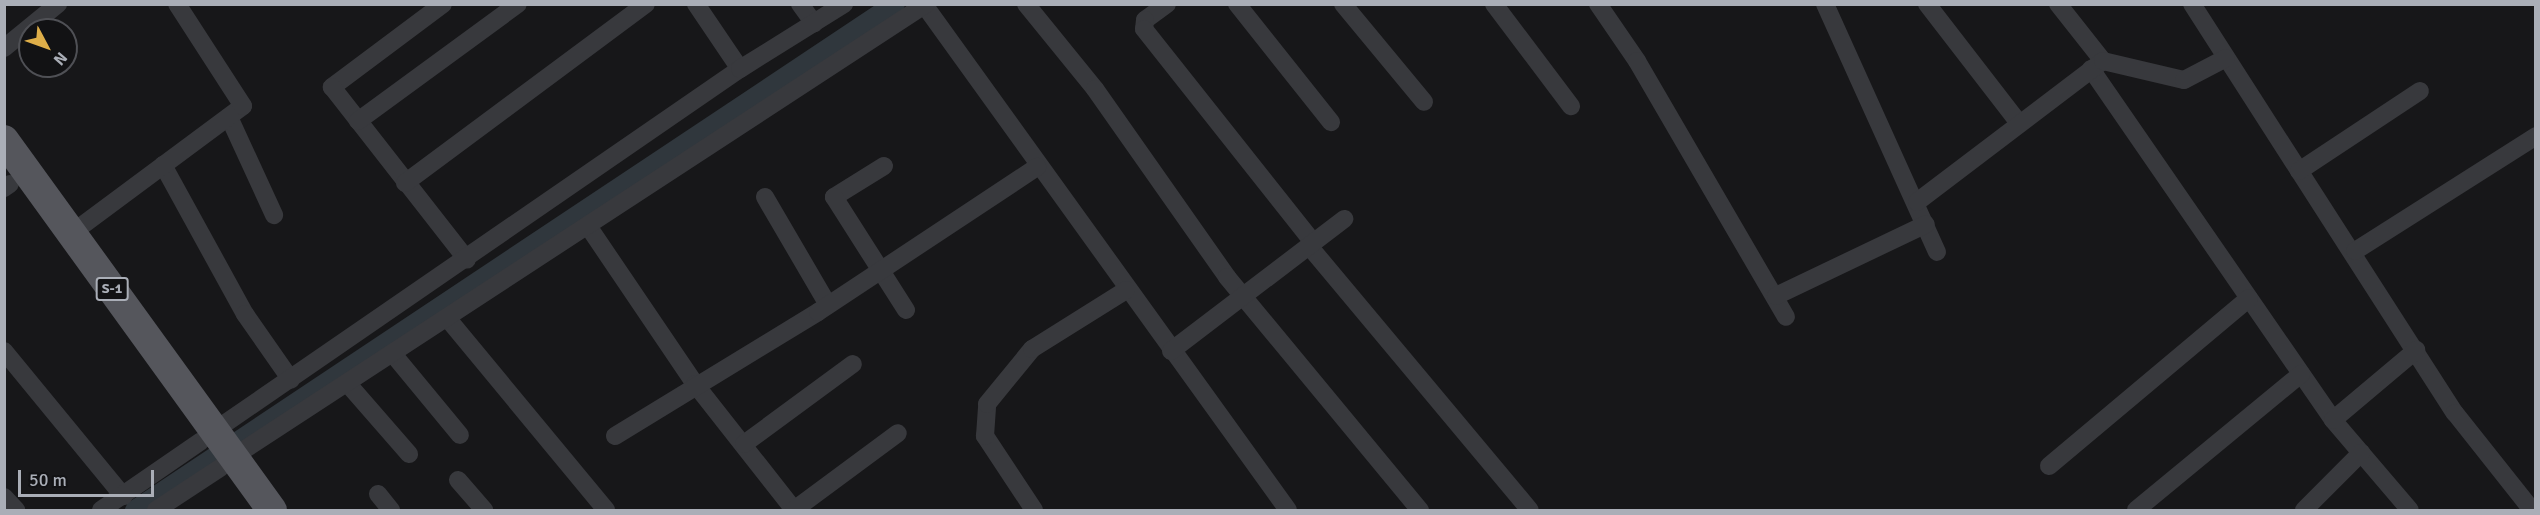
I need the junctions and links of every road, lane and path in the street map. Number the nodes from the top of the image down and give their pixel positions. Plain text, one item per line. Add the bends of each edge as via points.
1 (58, 4) edge
2 (177, 4) edge
3 (443, 4) edge
4 (518, 4) edge
5 (646, 4) edge
6 (696, 4) edge
7 (800, 4) edge
8 (844, 4) edge
9 (1026, 4) edge
10 (1167, 4) edge
11 (1237, 4) edge
12 (1343, 4) edge
13 (1494, 4) edge
14 (1598, 4) edge
15 (1825, 4) edge
16 (1927, 4) edge
17 (2058, 4) edge
18 (2192, 4) edge
19 (925, 5) edge
20 (814, 23) junction
21 (4, 48) edge
22 (2226, 58) junction
23 (2097, 65) junction
24 (740, 69) junction
25 (2420, 90) dead end
26 (1424, 102) dead end
27 (1571, 106) dead end
28 (229, 117) junction
29 (358, 121) junction
30 (1331, 122) dead end
31 (2019, 123) junction
32 (2535, 136) edge
33 (4, 140) edge
34 (163, 165) junction
35 (884, 166) dead end
36 (1037, 167) junction
37 (2299, 171) junction
38 (6, 182) edge
39 (405, 183) junction
40 (765, 197) dead end
41 (1917, 202) junction
42 (274, 215) dead end
43 (1344, 219) dead end
44 (1926, 224) junction
45 (588, 226) junction
46 (72, 232) junction
47 (1311, 244) junction
48 (2355, 251) junction
49 (1937, 252) dead end
50 (467, 260) junction
51 (880, 271) junction
52 (1126, 290) junction
53 (1776, 296) junction
54 (1243, 297) junction
55 (2248, 298) junction
56 (828, 305) junction
57 (906, 309) dead end
58 (1786, 317) dead end
59 (448, 319) junction
60 (2416, 350) junction
61 (4, 351) edge
62 (1171, 351) junction
63 (393, 354) junction
64 (853, 364) dead end
65 (2301, 374) junction
66 (291, 380) junction
67 (348, 384) junction
68 (695, 384) junction
69 (2333, 420) junction
70 (898, 432) dead end
71 (460, 435) dead end
72 (615, 436) dead end
73 (744, 444) junction
74 (215, 448) junction
75 (2361, 453) junction
76 (409, 454) dead end
77 (2049, 466) dead end
78 (458, 480) dead end
79 (378, 494) dead end
80 (123, 496) junction
81 (4, 497) edge
82 (16, 510) edge
83 (101, 510) edge
84 (156, 510) edge
85 (251, 510) edge
86 (272, 510) edge
87 (391, 510) edge
88 (484, 510) edge
89 (606, 510) edge
90 (1034, 510) edge
91 (1288, 510) edge
92 (1420, 510) edge
93 (1530, 510) edge
94 (2136, 510) edge
95 (2304, 510) edge
96 (2410, 510) edge
97 (2532, 510) edge

1 - 21 street
2 - 28 street via 243,106
3 - 29 street via 332,87
4 - 29 street
5 - 39 street
6 - 24 street
7 - 20 street
8 - 20 street
9 - 54 street via 1095,88
10 - 47 street via 1145,20 1144,29
11 - 30 street
12 - 26 street
13 - 27 street
14 - 53 street
15 - 41 street
16 - 31 street
17 - 23 street
18 - 22 street
19 - 36 street
19 - 45 street
20 - 24 street
22 - 23 street via 2184,80
22 - 37 street
23 - 31 street
23 - 55 street
24 - 50 street
25 - 37 street
28 - 34 street
28 - 42 street
29 - 39 street
31 - 41 street
32 - 48 street
33 - 46 main road, S-1
34 - 46 street
34 - 66 street via 245,314
35 - 51 street via 834,197
36 - 51 street
36 - 52 street
37 - 48 street
38 - 74 main road, S-1
39 - 50 street
40 - 56 street
41 - 44 street
43 - 47 street
44 - 49 street
44 - 53 street
45 - 59 street
45 - 68 street
46 - 74 main road, S-1
47 - 54 street
47 - 93 street
48 - 60 street
50 - 66 street
51 - 56 street
51 - 57 street
52 - 62 street
52 - 90 street via 1032,349 987,404 985,436
53 - 58 street
54 - 62 street
54 - 92 street
55 - 65 street
55 - 77 street
56 - 68 street
59 - 63 street
59 - 89 street
60 - 69 street
60 - 97 street via 2466,428
61 - 80 street
62 - 91 street
63 - 67 street
63 - 71 street
64 - 73 street
65 - 69 street
65 - 94 street
66 - 74 street
67 - 74 street
67 - 76 street
68 - 72 street
68 - 73 street
69 - 75 street
70 - 73 street via 794,510
74 - 80 street
74 - 84 street
74 - 85 main road, S-1
74 - 86 main road, S-1
75 - 95 street
75 - 96 street
78 - 88 street
79 - 87 street
80 - 83 street
81 - 82 street

